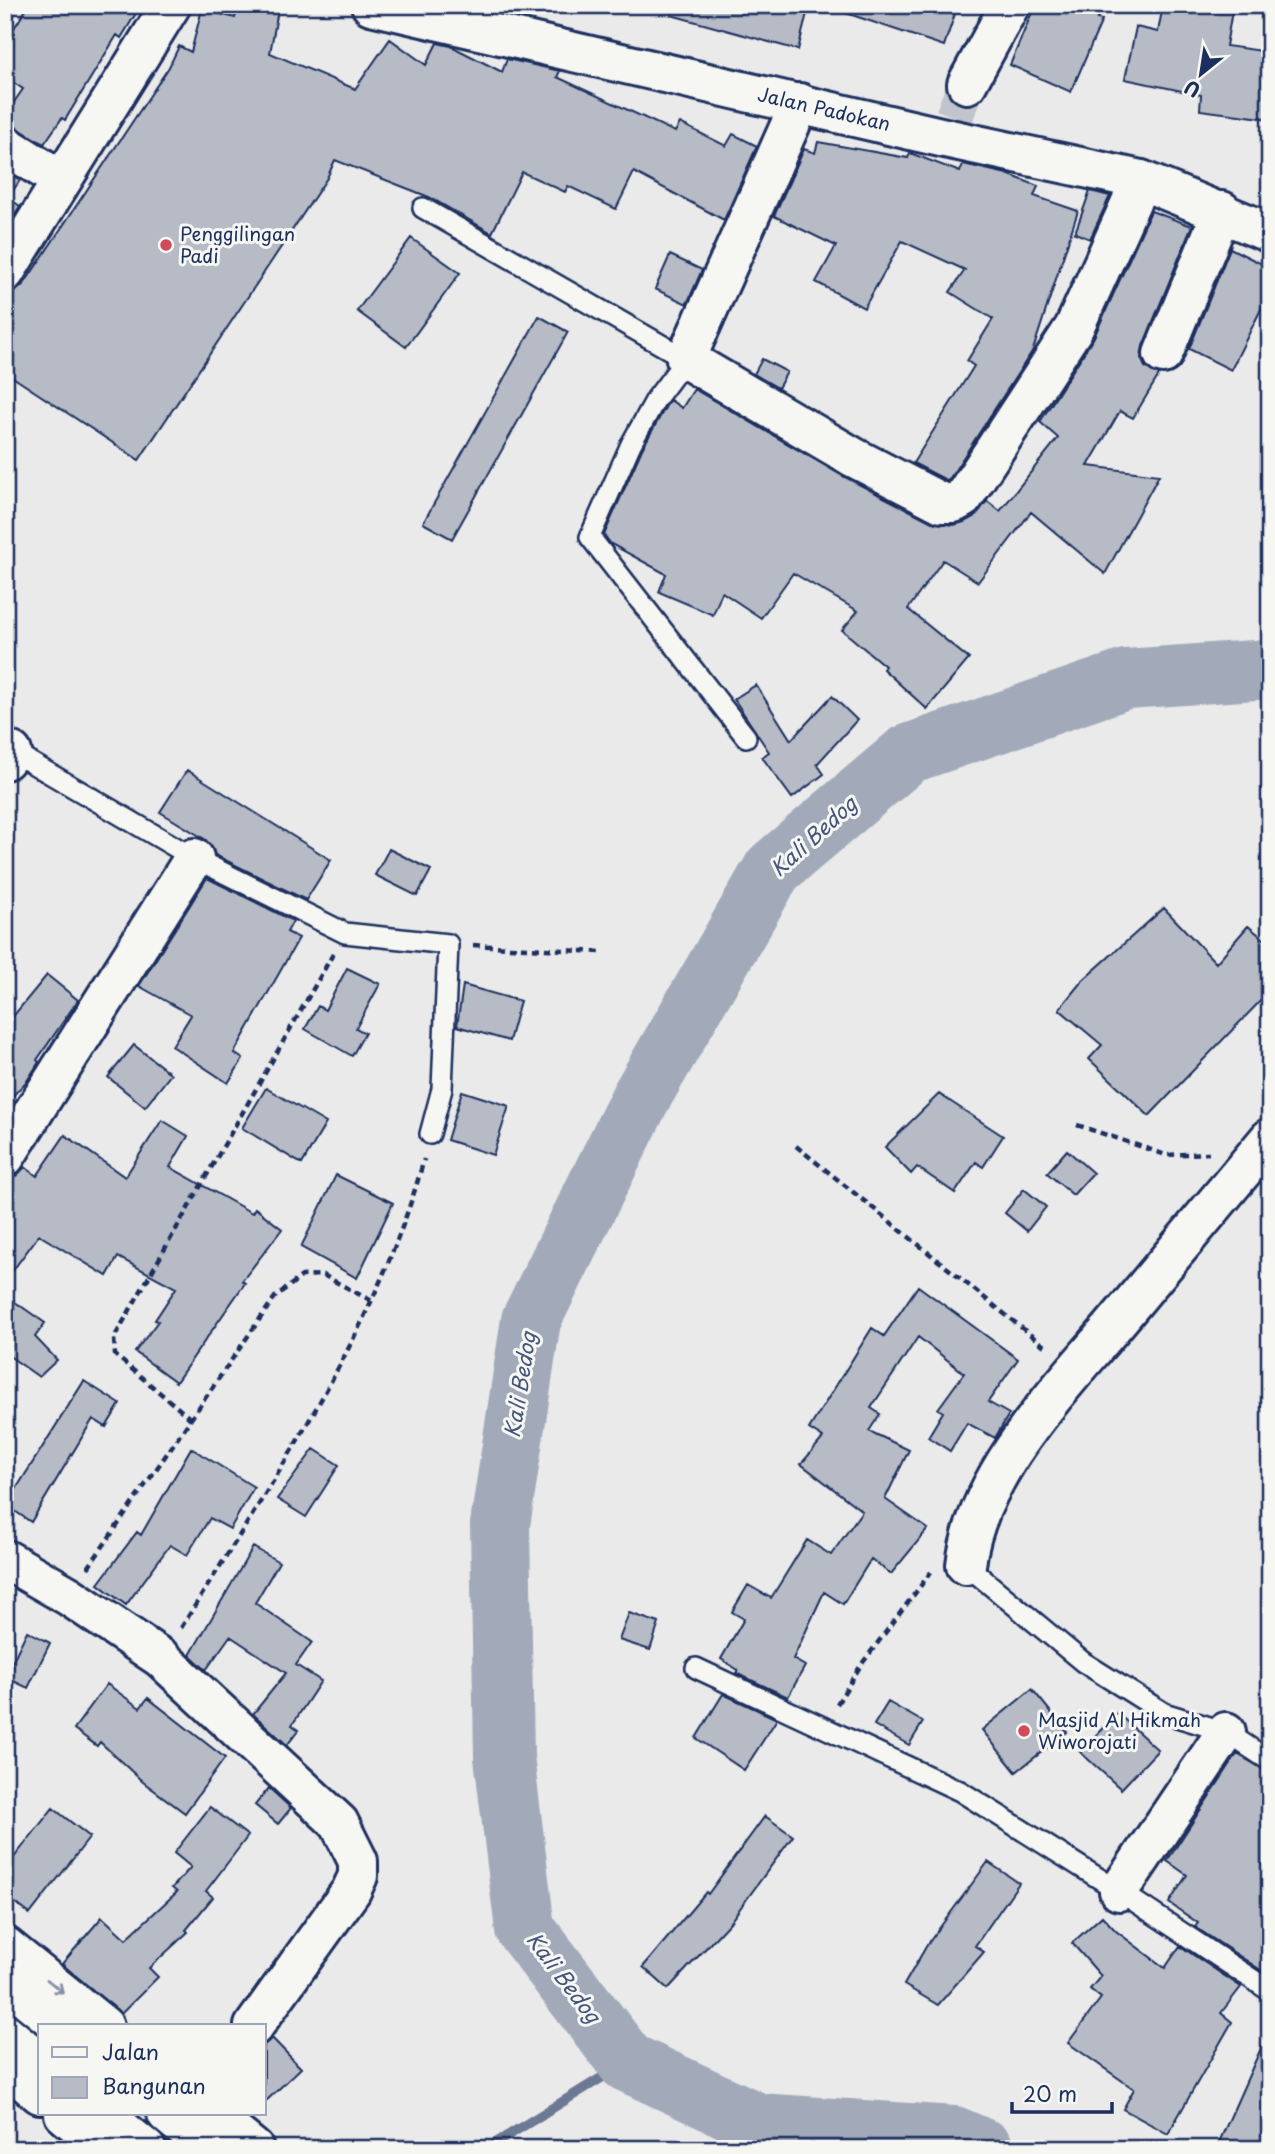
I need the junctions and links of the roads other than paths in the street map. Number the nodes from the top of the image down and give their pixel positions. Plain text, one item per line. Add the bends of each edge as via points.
1 (171, 5) edge
2 (371, 5) edge
3 (1010, 5) edge
4 (800, 103) junction
5 (955, 113) junction
6 (5, 145) edge
7 (61, 180) junction
8 (1141, 180) junction
9 (423, 208) dead end
10 (1222, 211) junction
11 (1270, 233) edge
12 (8, 263) edge
13 (1163, 354) dead end
14 (686, 359) junction
15 (746, 737) dead end
16 (7, 753) edge
17 (194, 858) junction
18 (430, 1134) road end
19 (10, 1141) edge
20 (1265, 1144) edge
21 (5, 1559) edge
22 (965, 1565) joint
23 (696, 1668) dead end
24 (1226, 1732) junction
25 (1270, 1761) edge
26 (1119, 1891) junction
27 (5, 1945) edge
28 (5, 1981) edge
29 (1270, 1991) edge
30 (59, 2024) edge
31 (102, 2024) edge
32 (255, 2024) edge
33 (5, 2034) edge
34 (38, 2060) edge
35 (5, 2065) edge
36 (38, 2092) edge
37 (66, 2116) edge
38 (105, 2116) edge
39 (192, 2123) edge
40 (106, 2149) edge
41 (146, 2149) edge
42 (254, 2149) edge

1 - 7 main road
2 - 4 main road, Jalan Padokan
3 - 5 main road
4 - 5 main road, Jalan Padokan
4 - 14 main road
5 - 8 main road, Jalan Padokan
6 - 7 main road
7 - 12 main road
8 - 10 main road, Jalan Padokan
8 - 14 main road via 1074,328 978,479 954,503 942,503 853,457
9 - 14 lane
10 - 11 main road, Jalan Padokan
10 - 13 main road
14 - 15 lane via 631,444 590,537
16 - 17 lane
17 - 18 lane via 345,933 448,944 442,1089
17 - 19 main road
20 - 22 main road via 1006,1461 976,1516
21 - 32 main road via 161,1658 339,1823 358,1861 358,1876
22 - 24 lane via 1083,1662 1164,1713
23 - 26 lane via 960,1791
24 - 25 lane
24 - 26 main road
26 - 29 lane
27 -> 31 main road
28 - 30 main road
33 - 34 main road
35 - 36 main road
37 - 40 main road
38 - 41 main road
39 - 42 main road

